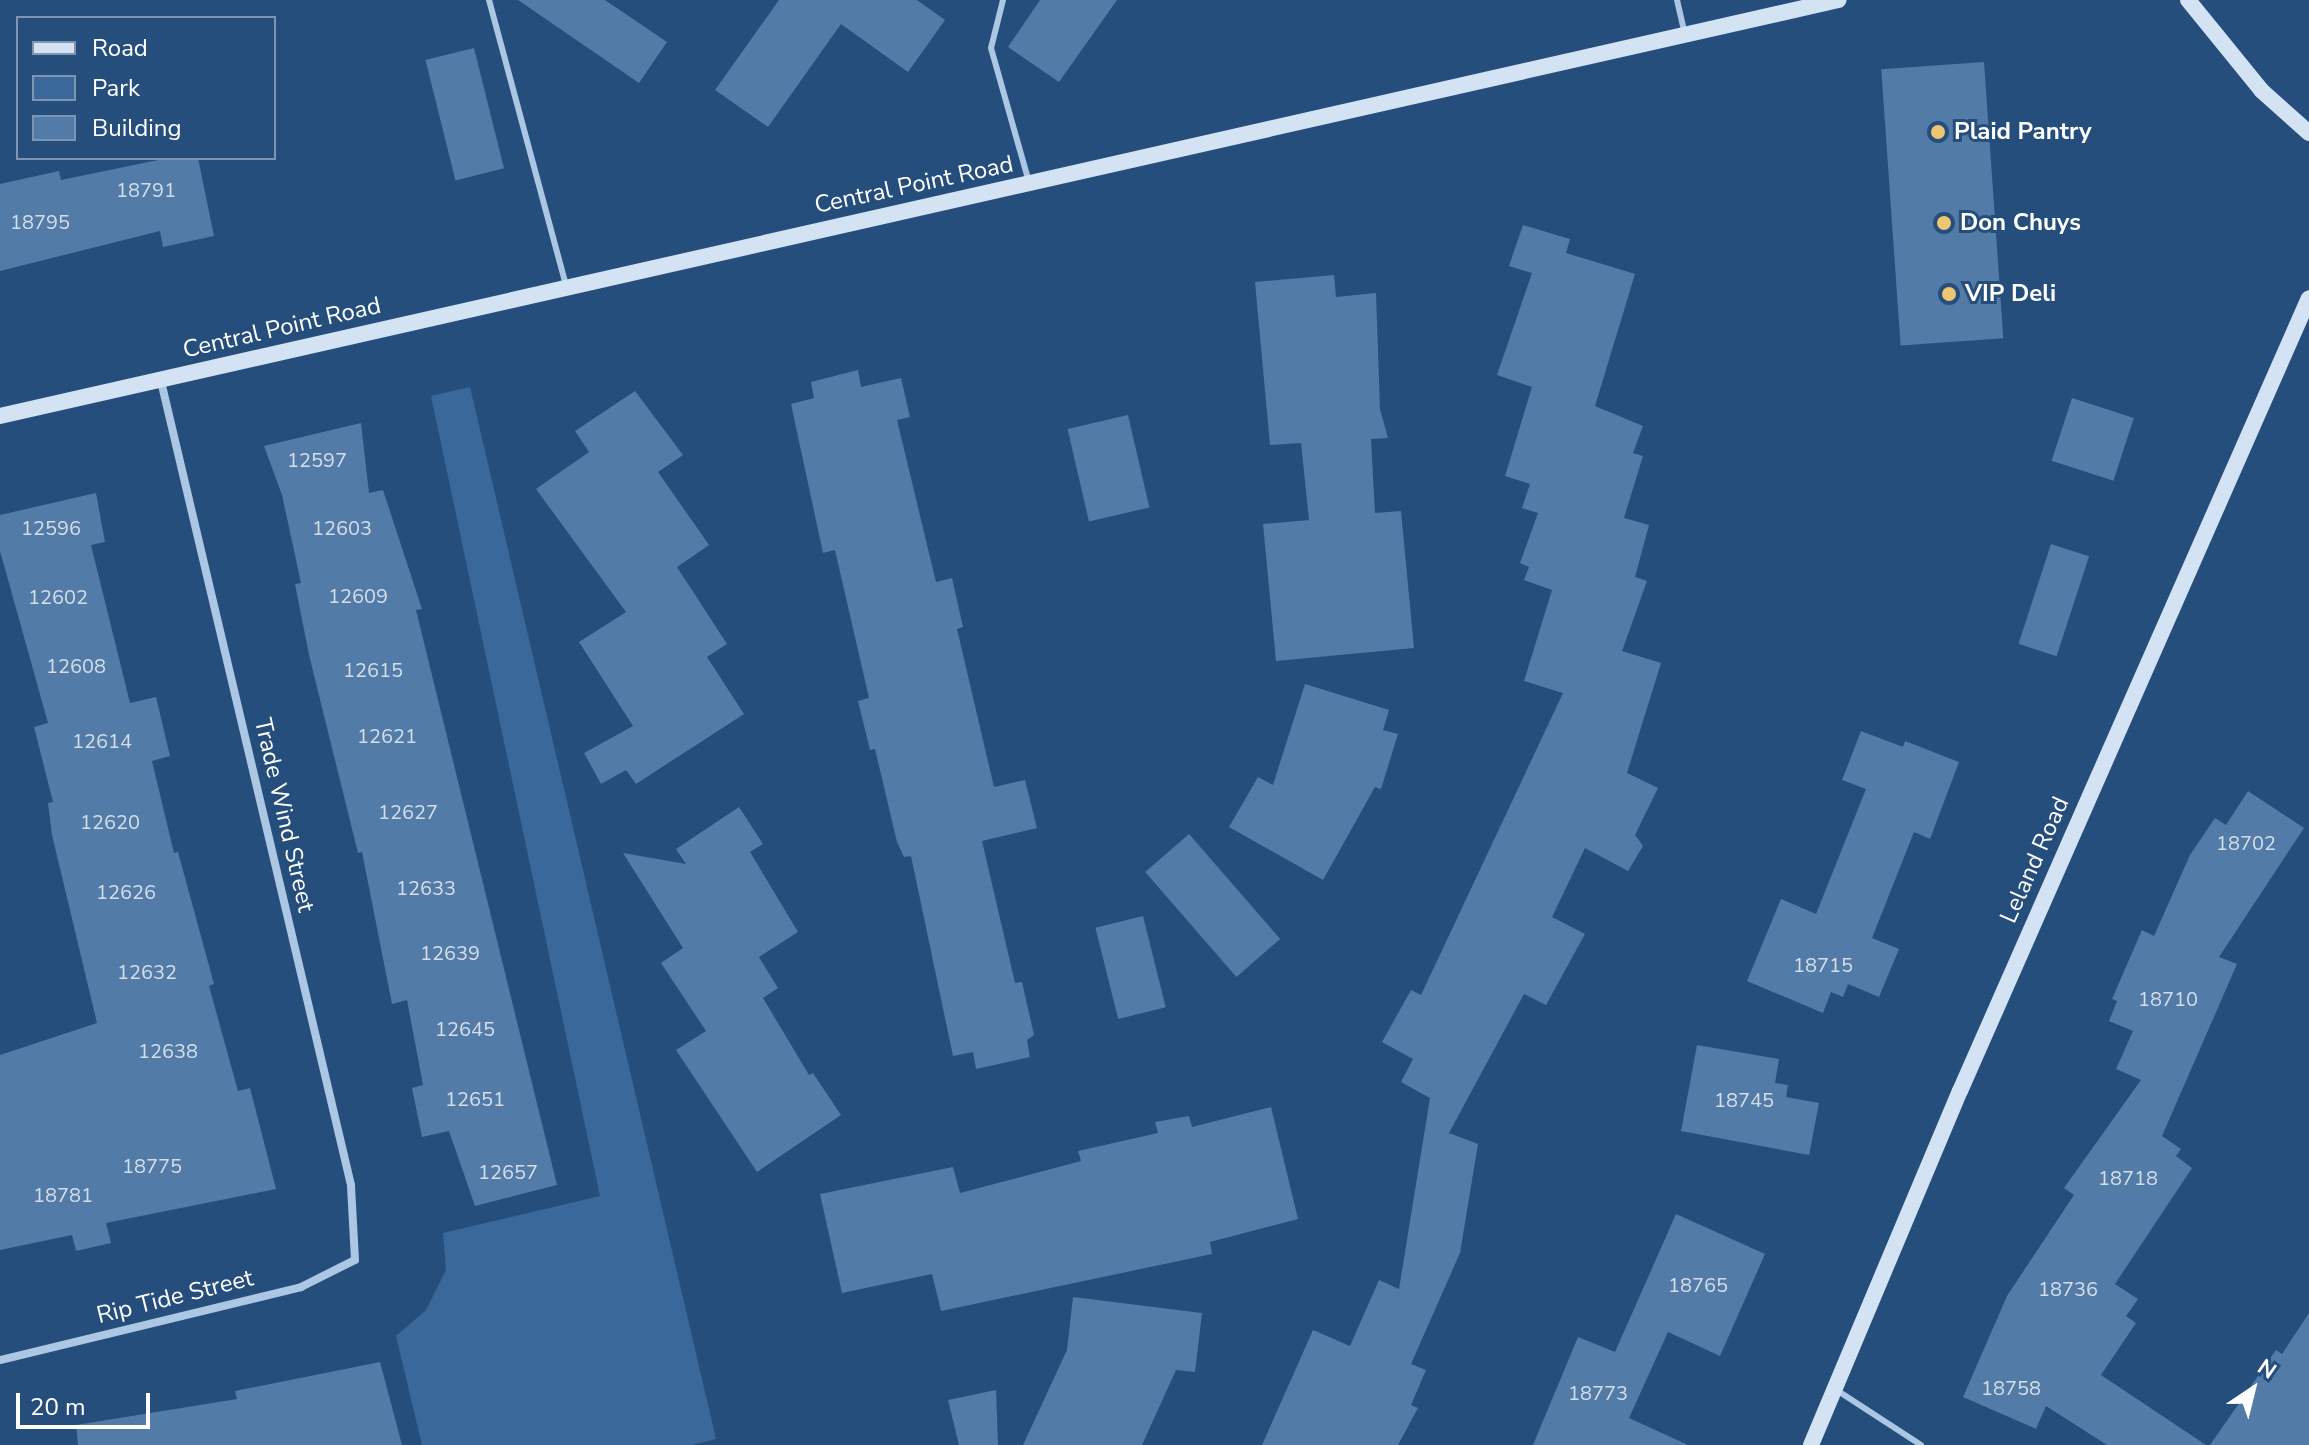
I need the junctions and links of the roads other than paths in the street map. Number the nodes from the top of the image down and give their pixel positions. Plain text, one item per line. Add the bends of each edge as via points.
1 (489, 0) edge
2 (1003, 0) edge
3 (1677, 0) edge
4 (1839, 0) edge
5 (2188, 0) edge
6 (1685, 34) junction
7 (2309, 133) edge
8 (1030, 184) junction
9 (566, 285) junction
10 (2309, 298) edge
11 (161, 381) junction
12 (0, 416) edge
13 (355, 1260) joint
14 (0, 1360) edge
15 (1835, 1389) junction
16 (1811, 1445) edge
17 (1921, 1445) edge

1 - 9 lane
2 - 8 lane via 991,48
3 - 6 lane
4 - 6 street, Central Point Road
5 - 7 street via 2262,91
6 - 8 street, Central Point Road
8 - 9 street, Central Point Road
9 - 11 street, Central Point Road
10 - 15 street, Leland Road
11 - 12 street, Central Point Road
11 - 13 street, Trade Wind Street via 351,1185
13 - 14 street, Rip Tide Street via 301,1287
15 - 16 street, Leland Road
15 - 17 lane

